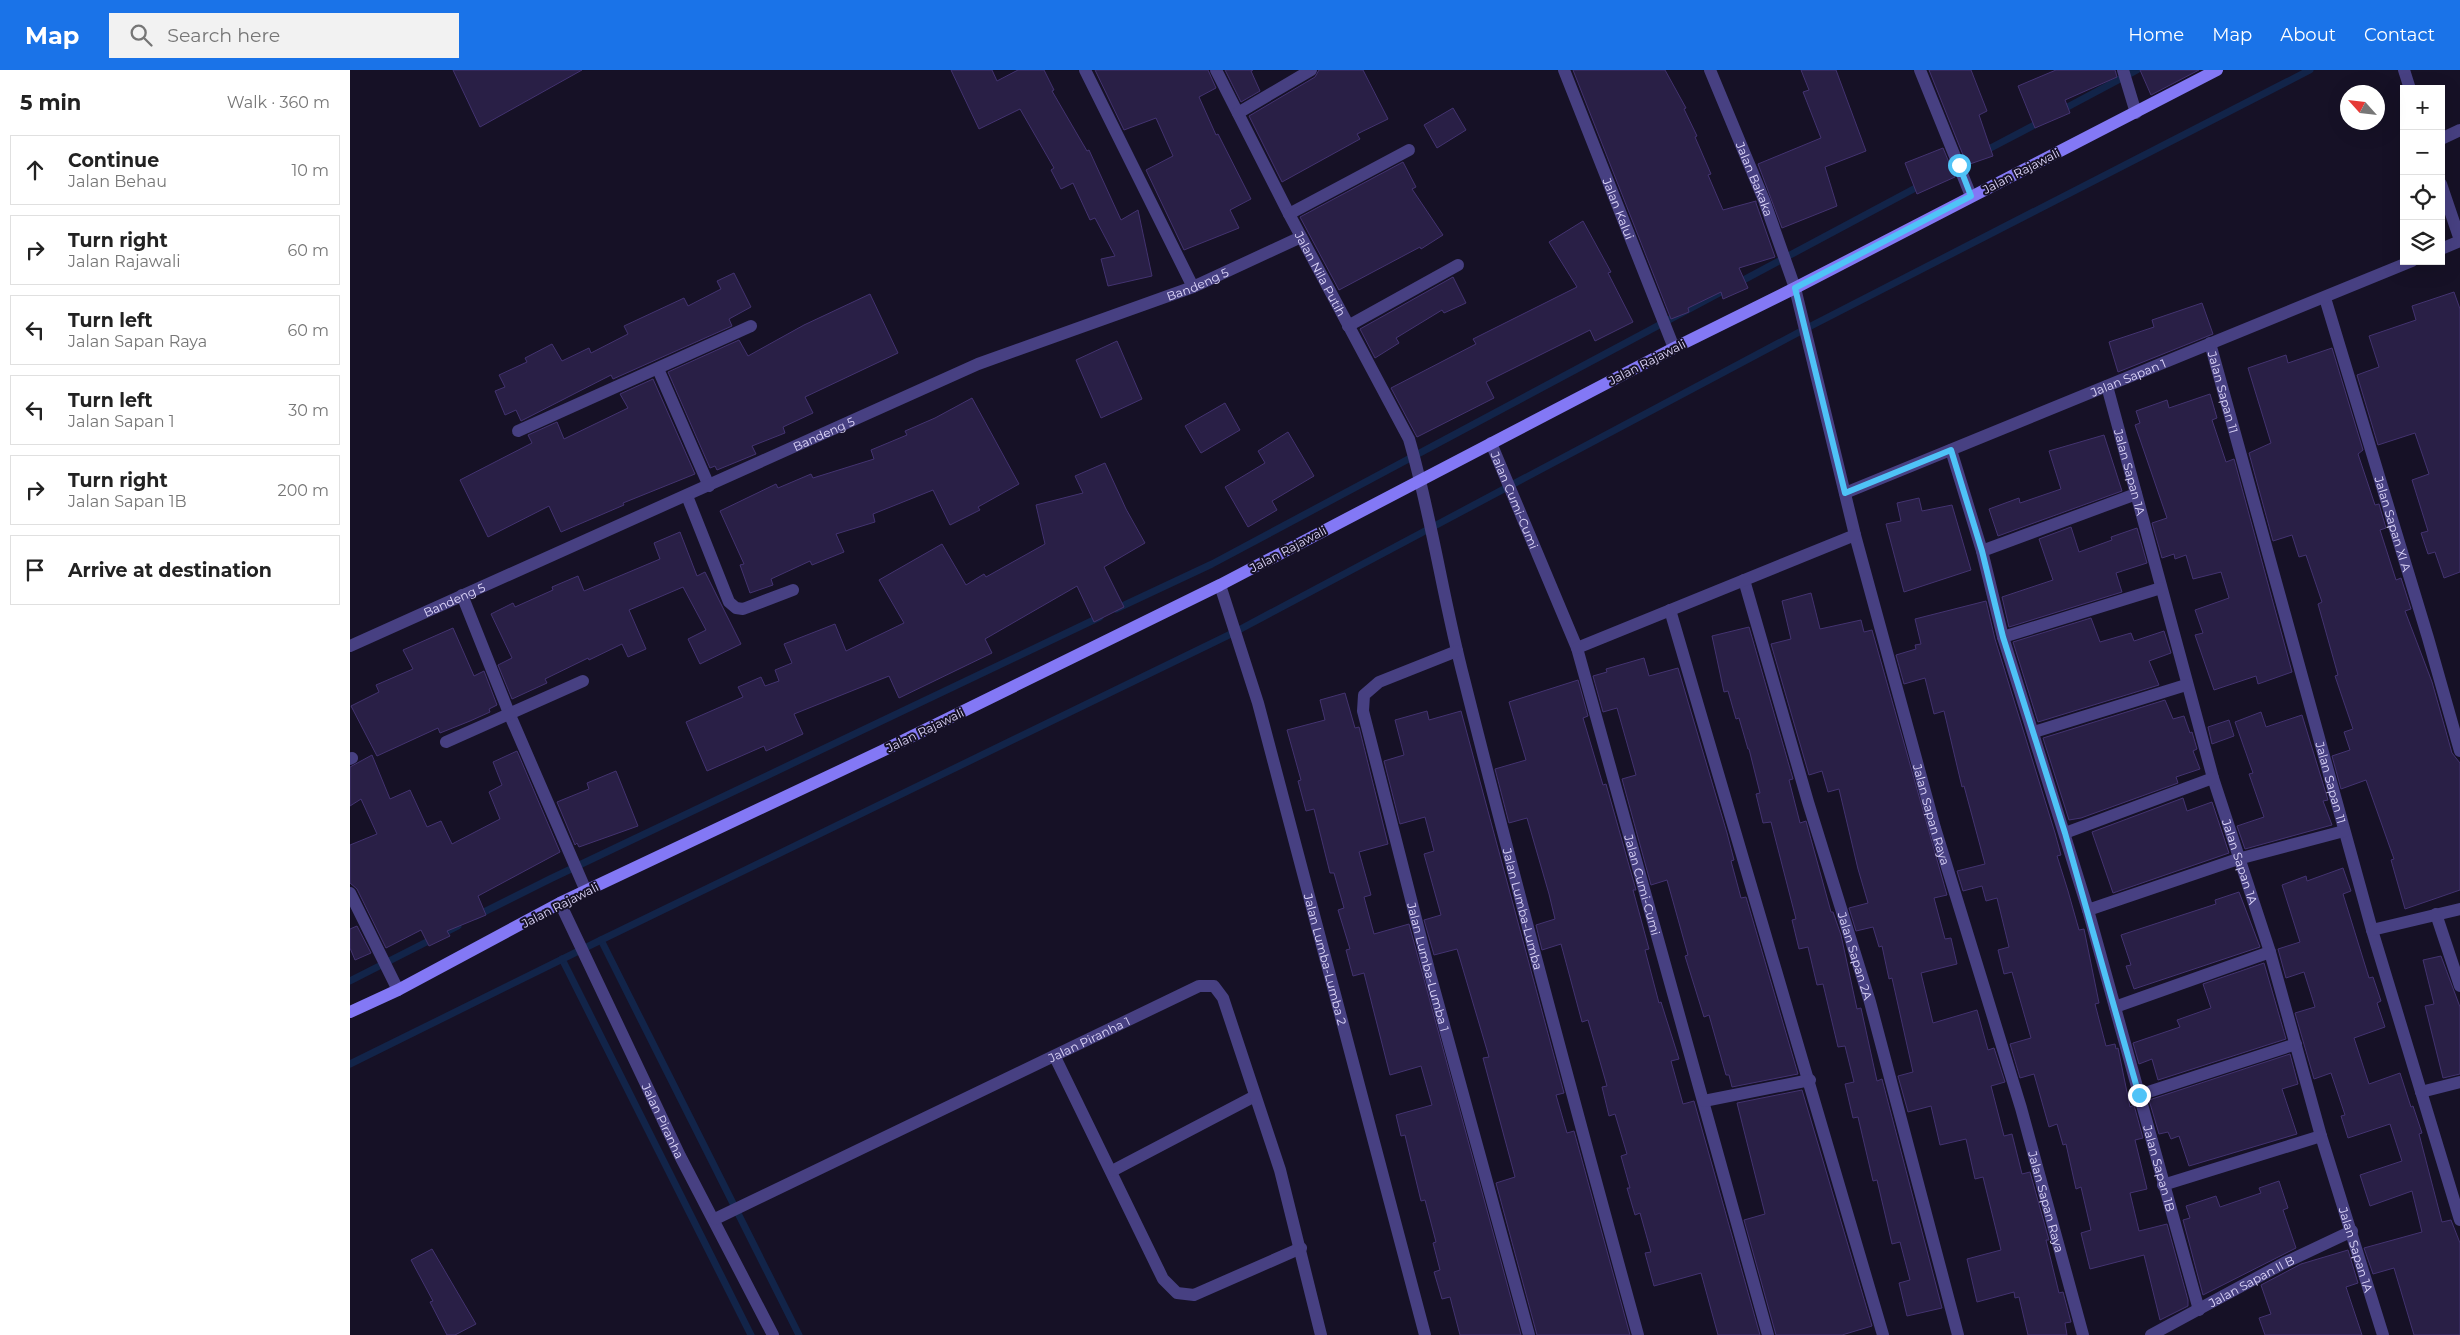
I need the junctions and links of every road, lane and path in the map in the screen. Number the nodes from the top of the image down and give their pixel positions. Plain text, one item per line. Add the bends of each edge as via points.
1 (1085, 70) edge
2 (1216, 70) edge
3 (1311, 70) edge
4 (1564, 70) edge
5 (1710, 70) edge
6 (1920, 70) edge
7 (2123, 70) edge
8 (2217, 70) edge
9 (2404, 70) edge
10 (2409, 85) edge
11 (1238, 113) junction
12 (2136, 113) junction
13 (2460, 130) edge
14 (2445, 137) edge
15 (1409, 150) dead end
16 (1971, 196) junction
17 (2445, 196) edge
18 (1289, 214) junction
19 (1301, 237) junction
20 (2460, 241) edge
21 (2445, 247) edge
22 (1458, 265) dead end
23 (2403, 265) edge
24 (1193, 287) junction
25 (1795, 288) junction
26 (2325, 298) junction
27 (751, 326) dead end
28 (1348, 326) junction
29 (2210, 343) junction
30 (1674, 348) junction
31 (658, 369) junction
32 (2107, 386) junction
33 (518, 432) dead end
34 (1490, 443) junction
35 (1951, 450) junction
36 (1421, 479) junction
37 (709, 486) junction
38 (1845, 493) junction
39 (2136, 494) junction
40 (686, 496) junction
41 (1854, 535) junction
42 (1982, 551) junction
43 (1744, 580) junction
44 (1220, 585) junction
45 (2161, 588) junction
46 (793, 590) dead end
47 (462, 596) junction
48 (1670, 610) junction
49 (2003, 637) junction
50 (350, 646) edge
51 (1577, 648) junction
52 (1456, 651) junction
53 (584, 682) dead end
54 (2186, 685) junction
55 (509, 713) junction
56 (2034, 732) junction
57 (446, 742) dead end
58 (2460, 751) edge
59 (2213, 778) junction
60 (2344, 831) junction
61 (2065, 833) junction
62 (2238, 859) junction
63 (586, 891) junction
64 (350, 893) edge
65 (560, 903) junction
66 (2460, 909) edge
67 (2088, 910) junction
68 (2436, 914) junction
69 (2372, 930) junction
70 (2270, 952) junction
71 (2460, 986) edge
72 (398, 990) junction
73 (2115, 1007) junction
74 (350, 1012) edge
75 (2296, 1044) junction
76 (1056, 1057) junction
77 (1810, 1080) junction
78 (2460, 1082) edge
79 (2420, 1092) junction
80 (2139, 1095) junction
81 (1255, 1096) junction
82 (1704, 1102) junction
83 (2321, 1136) junction
84 (1112, 1171) junction
85 (2163, 1185) junction
86 (2455, 1191) edge
87 (715, 1219) junction
88 (2460, 1220) edge
89 (2352, 1231) junction
90 (1301, 1248) junction
91 (2199, 1310) junction
92 (773, 1335) edge
93 (1321, 1335) edge
94 (1425, 1335) edge
95 (1529, 1335) edge
96 (1638, 1335) edge
97 (1768, 1335) edge
98 (1884, 1335) edge
99 (1958, 1335) edge
100 (2083, 1335) edge
101 (2151, 1335) edge
102 (2383, 1335) edge

1 - 24 street
2 - 11 street, Jalan Nila Putih
3 - 11 street
4 - 30 street, Jalan Kalui
5 - 25 street, Jalan Bakaka via 1764,200
6 - 16 street
7 - 12 street
8 - 12 main road, Jalan Rajawali
9 - 10 street
11 - 18 street, Jalan Nila Putih
12 - 16 main road, Jalan Rajawali
13 - 14 street
15 - 18 street
16 - 25 main road, Jalan Rajawali
17 - 20 street
18 - 19 street, Jalan Nila Putih
19 - 24 street, Bandeng 5
19 - 28 street, Jalan Nila Putih
20 - 21 street
22 - 28 street
23 - 26 street, Jalan Sapan 1
24 - 37 street, Bandeng 5 via 978,364
25 - 30 main road, Jalan Rajawali
25 - 38 street, Jalan Sapan Raya
26 - 29 street, Jalan Sapan 1
26 - 58 street, Jalan Sapan XI A
27 - 31 street
28 - 36 street, Jalan Nila Putih via 1409,439
29 - 32 street, Jalan Sapan 1
29 - 60 street, Jalan Sapan 11
30 - 34 main road, Jalan Rajawali
31 - 33 street
31 - 37 street
32 - 35 street, Jalan Sapan 1
32 - 39 street, Jalan Sapan 1A
34 - 36 main road, Jalan Rajawali
34 - 51 street, Jalan Cumi-Cumi
35 - 38 street, Jalan Sapan 1
35 - 42 street, Jalan Sapan 1B
36 - 44 main road, Jalan Rajawali
36 - 52 street, Jalan Lumba-Lumba
37 - 40 street, Bandeng 5
38 - 41 street, Jalan Sapan Raya
39 - 42 street
39 - 45 street, Jalan Sapan 1A
40 - 46 street via 730,602 736,608 743,609
40 - 47 street, Bandeng 5
41 - 43 street
41 - 100 street, Jalan Sapan Raya via 1935,828 2021,1108
42 - 49 street, Jalan Sapan 1B
43 - 48 street
43 - 99 street, Jalan Sapan 2A via 1870,1002
44 - 63 main road, Jalan Rajawali via 882,751
44 - 94 street, Jalan Lumba-Lumba 2 via 1258,702
45 - 49 street
45 - 54 street, Jalan Sapan 1A
47 - 50 street, Bandeng 5
47 - 55 street
48 - 51 street
48 - 77 street via 1786,1009
49 - 56 street, Jalan Sapan 1B
51 - 82 street, Jalan Cumi-Cumi
52 - 95 street, Jalan Lumba-Lumba 1 via 1378,682 1364,695 1363,710 1430,974
52 - 96 street, Jalan Lumba-Lumba via 1545,998
53 - 55 street
54 - 56 street
54 - 59 street, Jalan Sapan 1A
55 - 57 street
55 - 63 street
56 - 61 street, Jalan Sapan 1B
59 - 61 street
59 - 62 street, Jalan Sapan 1A
60 - 62 street
60 - 69 street, Jalan Sapan 11
61 - 67 street, Jalan Sapan 1B
62 - 67 street
62 - 70 street, Jalan Sapan 1A
63 - 65 main road, Jalan Rajawali
64 - 72 street
65 - 72 main road, Jalan Rajawali
65 - 87 street, Jalan Piranha via 680,1156
66 - 68 street
67 - 73 street, Jalan Sapan 1B
68 - 69 street
68 - 71 street
69 - 79 street, Jalan Sapan 11
70 - 73 street
70 - 75 street, Jalan Sapan 1A
72 - 74 main road, Jalan Rajawali
73 - 80 street, Jalan Sapan 1B
75 - 80 street
75 - 83 street, Jalan Sapan 1A
76 - 81 street, Jalan Piranha 1 via 1199,986 1214,986 1224,998
76 - 84 street
76 - 87 street, Jalan Piranha 1
77 - 82 street
77 - 98 street
78 - 79 street
79 - 86 street, Jalan Sapan 11
80 - 85 street, Jalan Sapan 1B
81 - 84 street
81 - 90 street, Jalan Piranha 1
82 - 97 street, Jalan Cumi-Cumi
83 - 85 street
83 - 89 street, Jalan Sapan 1A
84 - 90 street via 1163,1279 1177,1292 1194,1295
85 - 91 street, Jalan Sapan 1B
86 - 88 street, Jalan Sapan 11
87 - 92 street, Jalan Piranha
89 - 91 street, Jalan Sapan II B via 2284,1263
89 - 102 street, Jalan Sapan 1A
90 - 93 street, Jalan Piranha 1
91 - 101 street, Jalan Sapan II B

